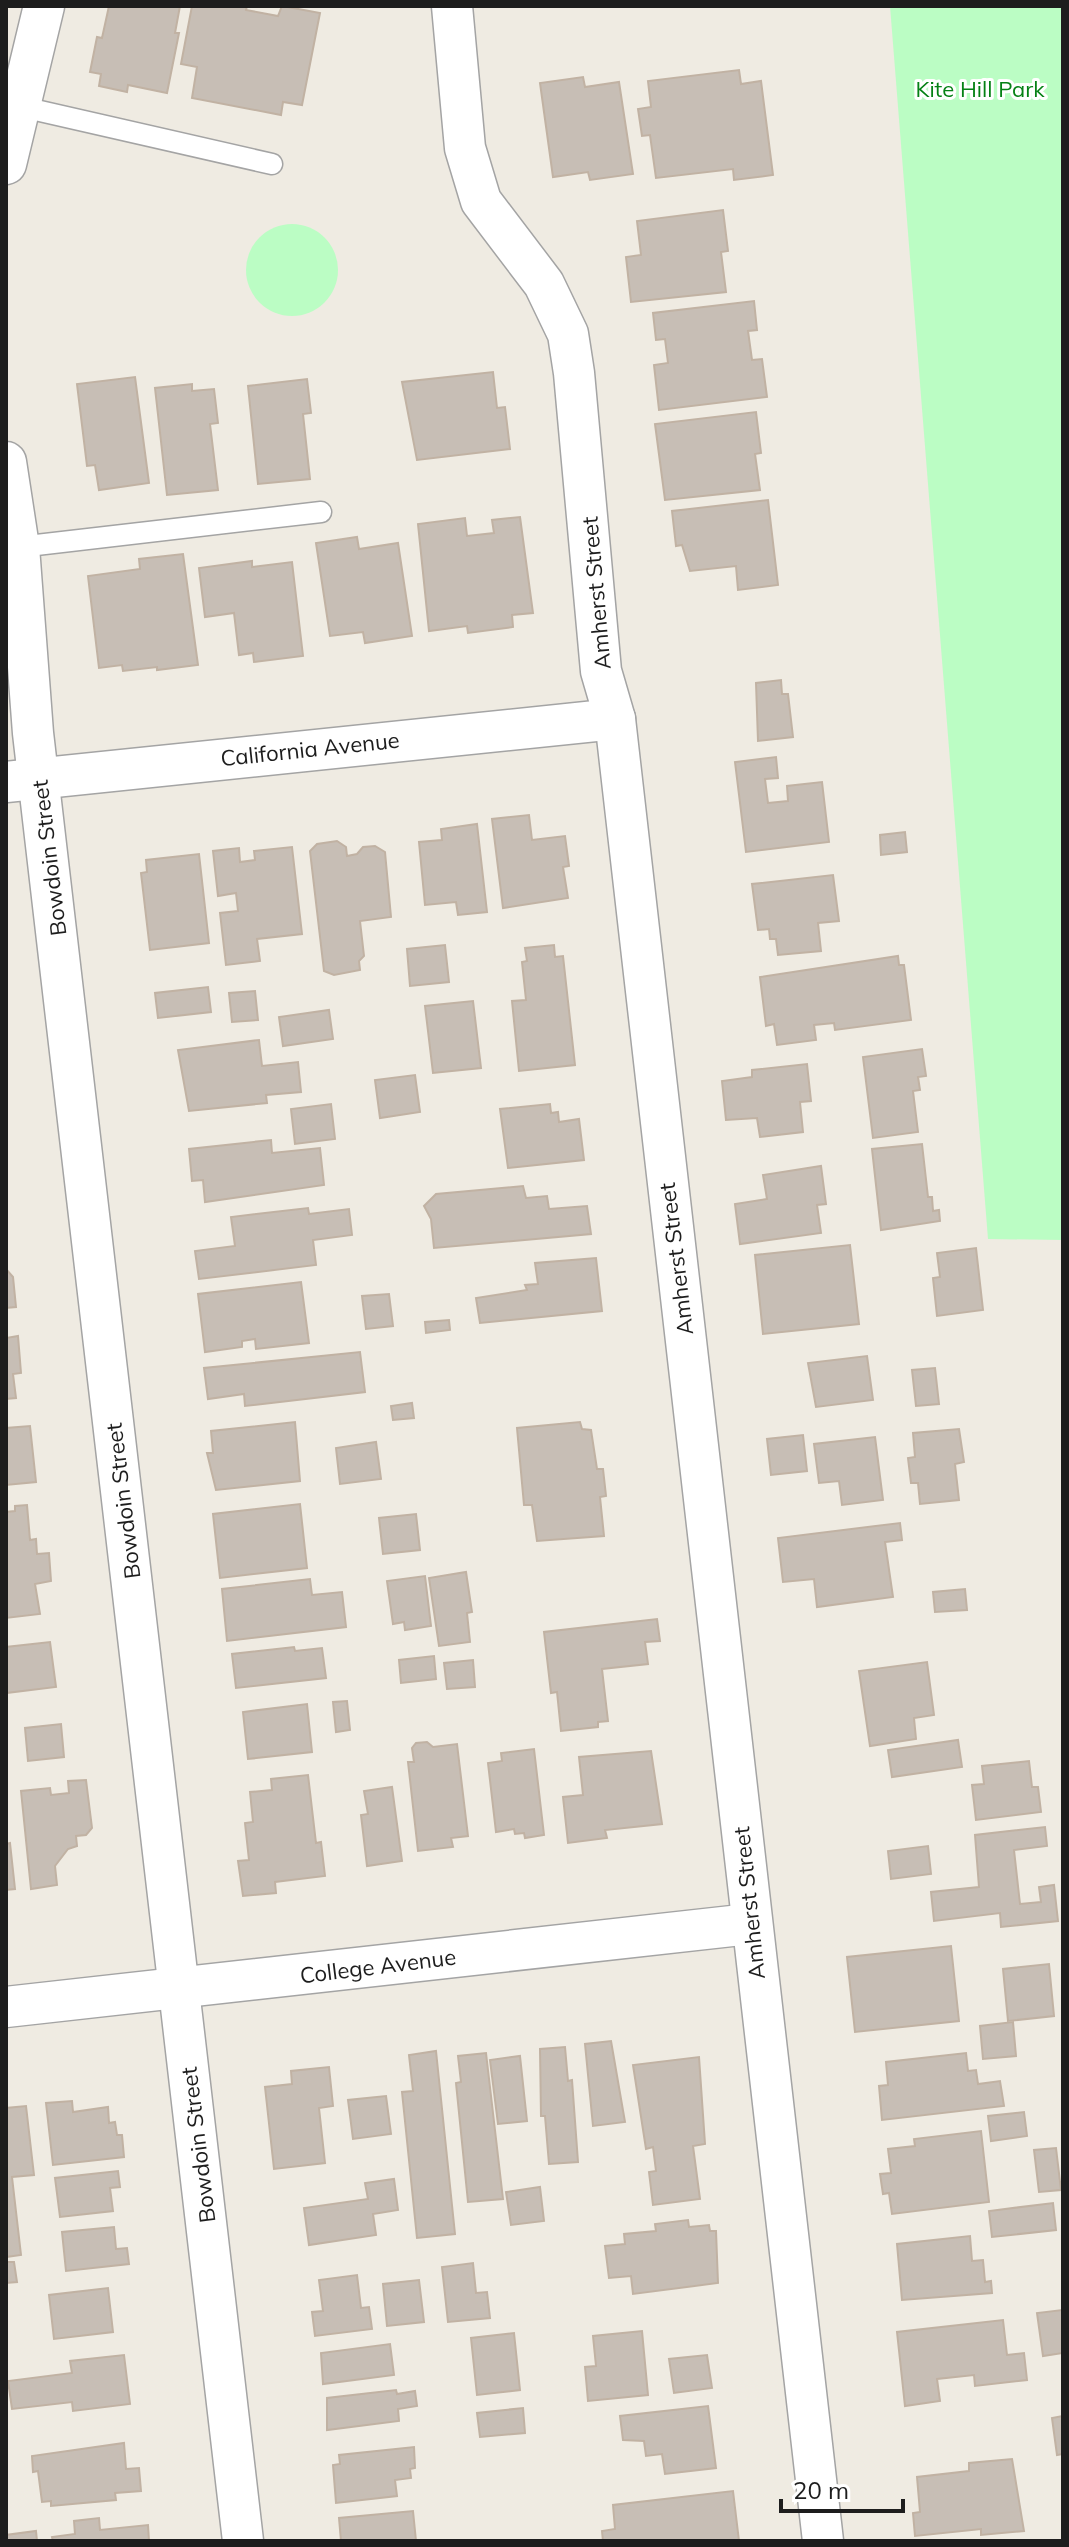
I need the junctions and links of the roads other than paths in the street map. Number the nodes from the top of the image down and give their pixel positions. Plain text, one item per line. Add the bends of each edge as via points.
1 (44, 6) edge
2 (452, 6) edge
3 (18, 106) junction
4 (6, 164) edge
5 (272, 164) dead end
6 (6, 462) edge
7 (321, 512) dead end
8 (19, 547) junction
9 (615, 719) junction
10 (23, 780) edge
11 (750, 1924) junction
12 (180, 1989) junction
13 (6, 2007) edge
14 (243, 2541) edge
15 (823, 2541) edge

1 - 3 street
2 - 9 street, Amherst Street via 465,148 481,201 544,284 568,334 601,671
3 - 4 street
3 - 5 lane
6 - 8 street, Bowdoin Street
7 - 8 lane
8 - 10 street, Bowdoin Street via 33,733
9 - 10 street, California Avenue
9 - 11 street, Amherst Street
10 - 12 street, Bowdoin Street
11 - 12 street, College Avenue
11 - 15 street, Amherst Street
12 - 13 street, College Avenue
12 - 14 street, Bowdoin Street

